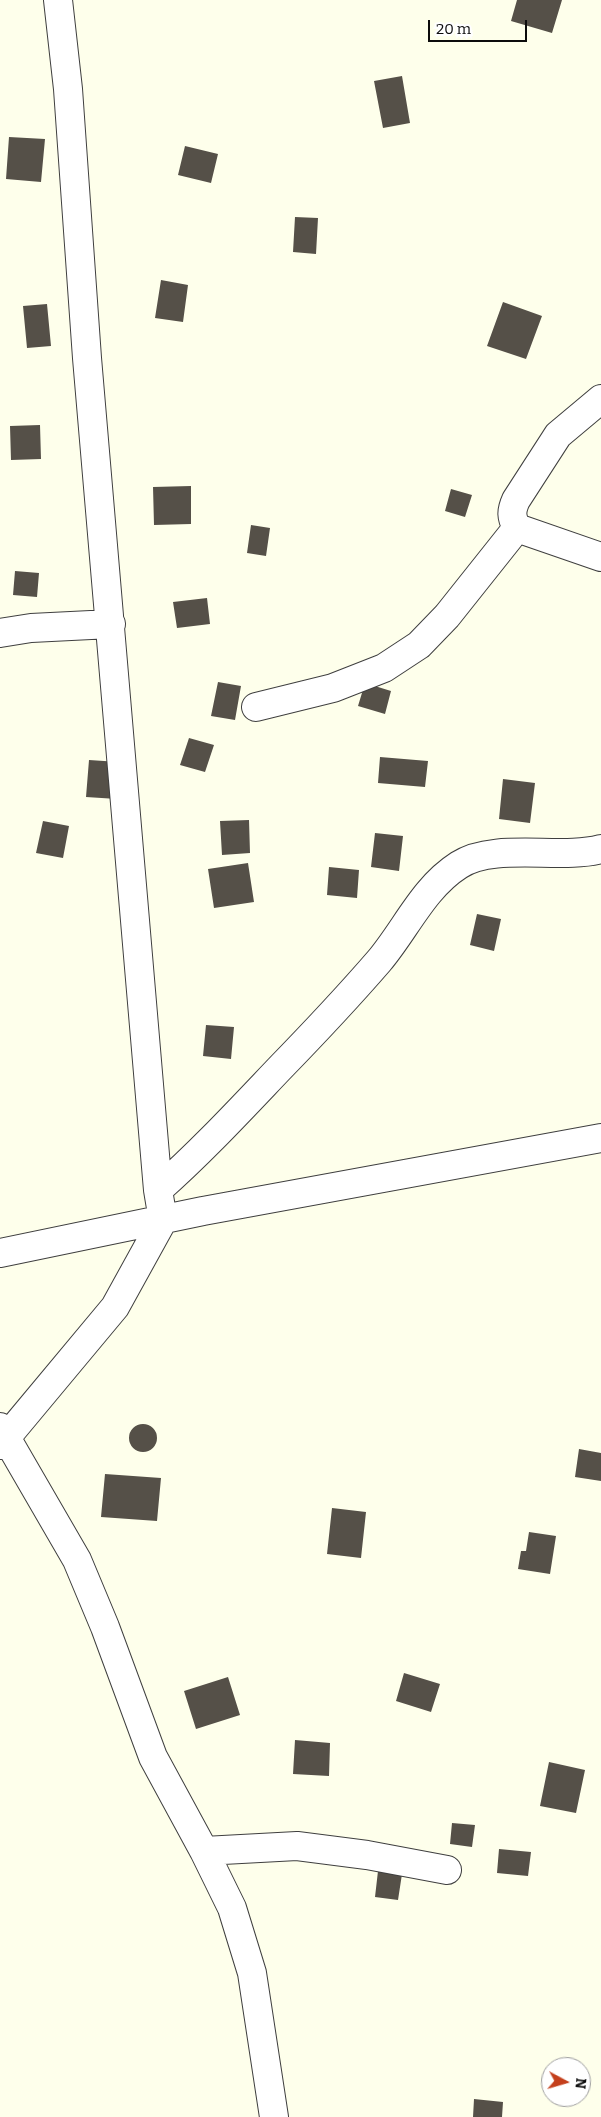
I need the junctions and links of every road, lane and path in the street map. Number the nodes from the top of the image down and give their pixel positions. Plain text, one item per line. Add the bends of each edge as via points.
1 (58, 0) edge
2 (601, 399) edge
3 (517, 528) junction
4 (601, 557) edge
5 (111, 624) junction
6 (0, 633) edge
7 (256, 707) dead end
8 (601, 849) edge
9 (601, 1138) edge
10 (158, 1190) junction
11 (163, 1220) junction
12 (0, 1253) edge
13 (2, 1437) edge
14 (204, 1851) junction
15 (447, 1870) dead end
16 (274, 2117) edge

1 - 5 street
2 - 3 street via 558,435 512,509
3 - 4 street
3 - 7 street via 447,616 418,645 384,668 334,688
5 - 6 street
5 - 10 street
8 - 10 street via 564,854 523,852 460,864 431,889 380,959 299,1048 197,1155
9 - 11 street
10 - 11 street
11 - 12 street
11 - 13 street via 115,1307
13 - 14 street via 77,1560 153,1757
14 - 15 street via 297,1846
14 - 16 street via 232,1908 252,1972

